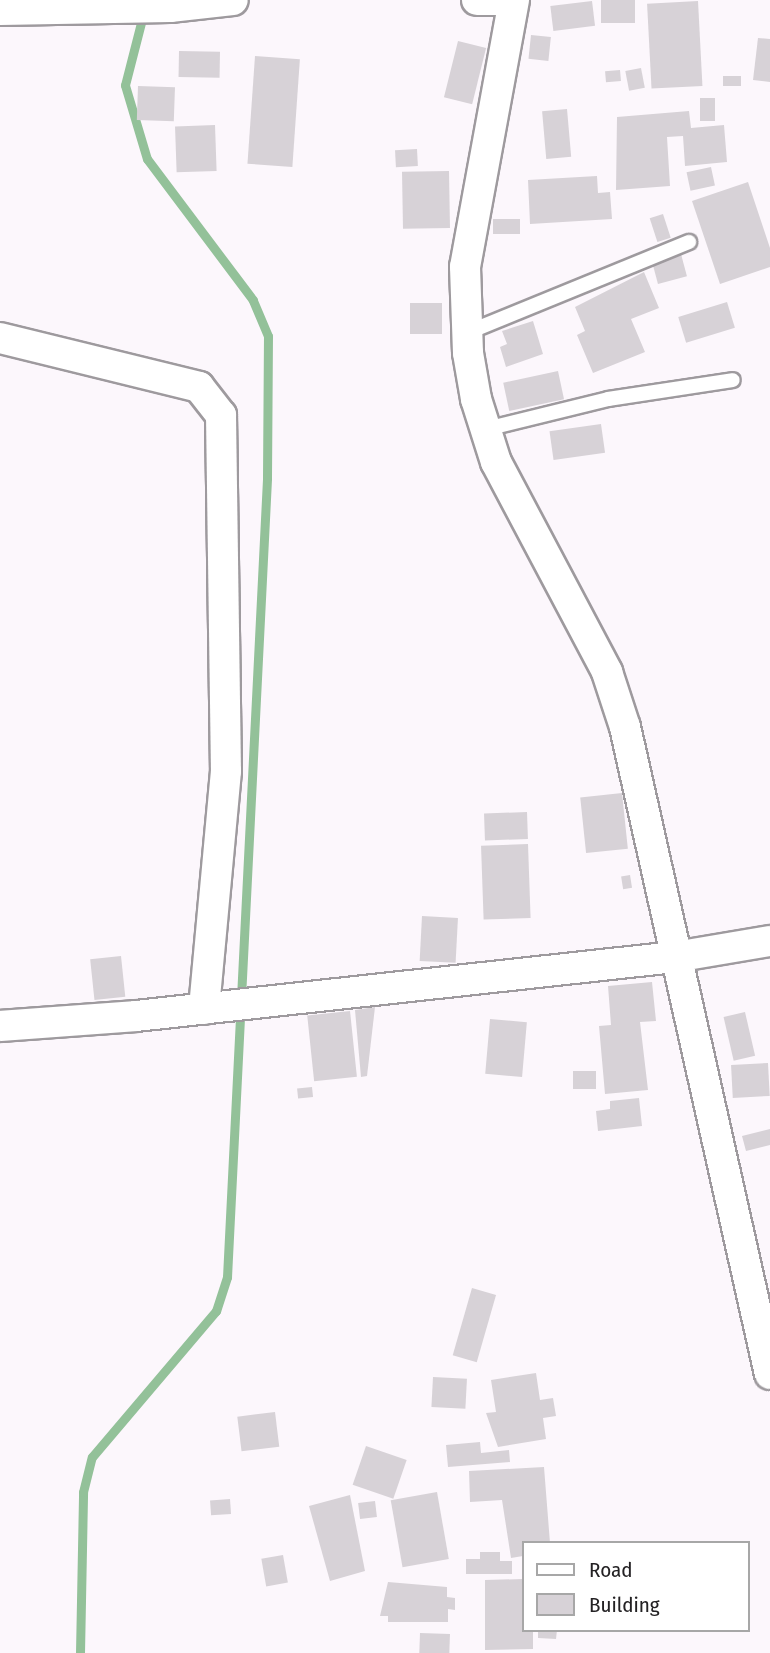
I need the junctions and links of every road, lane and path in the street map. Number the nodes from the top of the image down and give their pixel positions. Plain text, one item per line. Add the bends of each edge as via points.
1 (233, 0) edge
2 (477, 0) edge
3 (503, 0) edge
4 (514, 0) edge
5 (0, 10) edge
6 (689, 242) dead end
7 (466, 333) junction
8 (0, 338) edge
9 (733, 380) dead end
10 (486, 429) junction
11 (770, 941) edge
12 (675, 957) junction
13 (204, 1009) junction
14 (0, 1026) edge
15 (770, 1374) edge

1 - 5 street via 170,7
2 - 3 street
4 - 7 street via 465,267
6 - 7 lane
7 - 10 street
8 - 13 street via 199,387 221,415 226,771
9 - 10 lane via 608,399
10 - 12 street via 516,506 607,672 625,727
11 - 12 street
12 - 13 street
12 - 15 street
13 - 14 street

